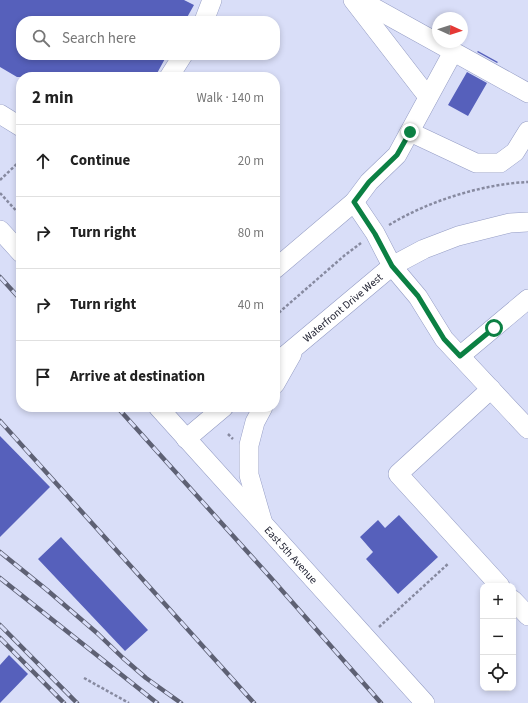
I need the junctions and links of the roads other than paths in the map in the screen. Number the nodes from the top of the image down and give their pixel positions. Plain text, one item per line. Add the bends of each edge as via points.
1 (212, 0) edge
2 (353, 0) edge
3 (360, 0) edge
4 (206, 16) edge
5 (453, 52) junction
6 (180, 60) edge
7 (172, 72) edge
8 (528, 93) edge
9 (428, 97) junction
10 (0, 114) edge
11 (16, 124) edge
12 (528, 131) edge
13 (410, 132) junction
14 (354, 202) junction
15 (528, 222) edge
16 (0, 230) edge
17 (16, 248) edge
18 (280, 266) edge
19 (392, 266) junction
20 (528, 299) edge
21 (296, 347) junction
22 (460, 356) junction
23 (280, 360) edge
24 (280, 375) edge
25 (491, 389) junction
26 (162, 412) edge
27 (218, 412) edge
28 (260, 412) edge
29 (528, 429) edge
30 (186, 439) junction
31 (264, 525) junction
32 (497, 583) edge
33 (516, 603) edge
34 (528, 616) edge
35 (425, 703) edge

1 - 4 street
2 - 9 street
3 - 5 street
5 - 8 street
5 - 9 street
6 - 7 street
9 - 13 street
10 - 11 street
12 - 13 street via 515,152 500,163 476,164
13 - 14 street via 397,155 369,182
14 - 18 street
14 - 19 street
15 - 19 street, Waterfront Drive West via 510,223 458,236 424,249
16 - 17 street
19 - 21 street, Waterfront Drive West
19 - 22 street via 418,296 444,339
20 - 22 street
21 - 23 street, Waterfront Drive West
21 - 24 street
22 - 25 street
25 - 29 street
25 - 32 street via 398,474
26 - 30 street, East 5th Avenue
27 - 30 street
28 - 31 street via 249,445 248,475
30 - 31 street, East 5th Avenue
31 - 35 street, East 5th Avenue
33 - 34 street

